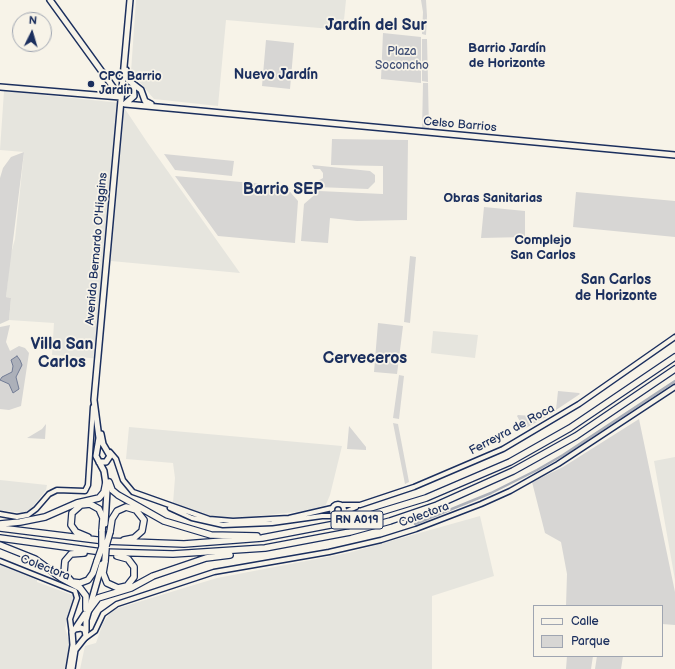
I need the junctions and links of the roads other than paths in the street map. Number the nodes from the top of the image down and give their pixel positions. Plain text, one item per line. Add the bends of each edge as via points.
1 (50, 0) edge
2 (130, 0) edge
3 (133, 0) edge
4 (126, 50) junction
5 (128, 58) junction
6 (132, 83) junction
7 (0, 87) edge
8 (121, 90) junction
9 (120, 97) junction
10 (144, 99) junction
11 (137, 105) junction
12 (124, 106) junction
13 (243, 114) junction
14 (675, 155) edge
15 (113, 193) junction
16 (106, 275) junction
17 (675, 337) edge
18 (675, 357) edge
19 (675, 369) edge
20 (675, 387) edge
21 (94, 400) junction
22 (90, 451) junction
23 (97, 451) junction
24 (108, 451) junction
25 (108, 460) junction
26 (98, 461) junction
27 (118, 463) junction
28 (89, 465) junction
29 (108, 482) junction
30 (147, 498) junction
31 (343, 505) junction
32 (360, 505) junction
33 (332, 508) junction
34 (343, 513) junction
35 (0, 514) edge
36 (335, 516) junction
37 (0, 524) edge
38 (0, 528) edge
39 (106, 532) junction
40 (271, 537) junction
41 (0, 538) edge
42 (301, 542) junction
43 (0, 545) edge
44 (104, 547) junction
45 (0, 561) edge
46 (101, 561) junction
47 (88, 610) junction
48 (70, 621) junction
49 (75, 629) junction
50 (96, 629) junction
51 (86, 633) junction
52 (72, 636) junction
53 (83, 640) junction
54 (70, 669) edge

1 - 9 main road
2 - 4 main road, Avenida Bernardo O'Higgins
3 - 5 main road
4 - 5 main road
4 - 8 main road, Avenida Bernardo O'Higgins
5 - 6 main road via 126,74
6 - 8 main road via 124,83
6 - 10 main road via 142,90
6 - 12 main road via 134,96
7 - 9 main road
8 - 9 main road, Avenida Bernardo O'Higgins
9 - 12 main road
9 - 15 main road, Avenida Bernardo O'Higgins
10 - 11 main road
10 - 13 main road, Celso Barrios via 149,104
11 - 12 main road, Celso Barrios
11 - 13 main road, Celso Barrios
12 - 15 main road, Avenida Bernardo O'Higgins
13 - 14 main road, Celso Barrios
15 - 16 main road, Avenida Bernardo O'Higgins
16 - 21 main road, Avenida Bernardo O'Higgins
16 - 24 main road, Avenida Bernardo O'Higgins via 96,402 102,437
17 - 32 street, Ferreyra de Roca via 579,404 503,449 426,482
18 - 40 highway, RN A019 via 558,435 510,462 468,481 375,515
19 - 42 highway, RN A019 via 566,442 484,485 390,521
20 - 50 street, Colectora via 558,464 481,504 381,540 206,574 114,605 103,614
21 - 22 street
21 - 23 main road, Avenida Bernardo O'Higgins via 99,438
22 - 23 street
22 - 28 street
23 - 24 main road via 101,448
23 - 26 main road, Avenida Bernardo O'Higgins
24 - 25 main road
24 - 27 street, Ferreyra de Roca
25 - 26 main road
25 - 27 street
25 - 29 main road
26 - 28 street
26 - 29 main road
27 - 30 street, Ferreyra de Roca via 127,486 136,494
28 - 35 street via 86,491 57,490 49,494 28,515 17,517
29 - 37 highway via 99,498 76,503 45,517
29 - 39 main road
29 - 40 highway via 118,495 152,516 191,530 217,536
30 - 33 street, Ferreyra de Roca via 196,515 223,521 294,517
30 - 36 street, Ferreyra de Roca via 192,518 218,524 272,523
31 - 32 street, Ferreyra de Roca
31 - 33 street, Ferreyra de Roca via 341,503
31 - 34 street
32 - 34 street, Ferreyra de Roca
33 - 36 street
34 - 36 street, Ferreyra de Roca
38 - 44 highway, RN A019
39 - 44 highway, bridge
39 - 44 highway via 97,508 85,504 75,509 71,520 75,531
39 - 44 highway via 112,518 120,509 132,508 142,516 143,528 136,537
40 - 44 highway, RN A019
41 - 44 highway, RN A019
42 - 44 highway, RN A019 via 208,553 159,554
42 - 47 highway via 277,549 201,560 100,598
43 - 47 highway via 35,560 80,588 86,596
44 - 46 highway, bridge
44 - 46 highway via 132,562 135,572 132,582 121,588 109,585
44 - 46 highway via 71,554 65,561 64,573 72,582 83,583 92,576
45 - 48 street, Colectora via 74,590 77,598
46 - 47 main road
47 - 49 main road
47 - 51 main road
48 - 49 street
48 - 52 street, Colectora
49 - 51 main road via 81,628
49 - 52 main road
50 - 51 street
50 - 53 street, Colectora
51 - 53 main road
52 - 53 main road via 76,641
52 - 54 main road
53 - 54 main road via 75,650

